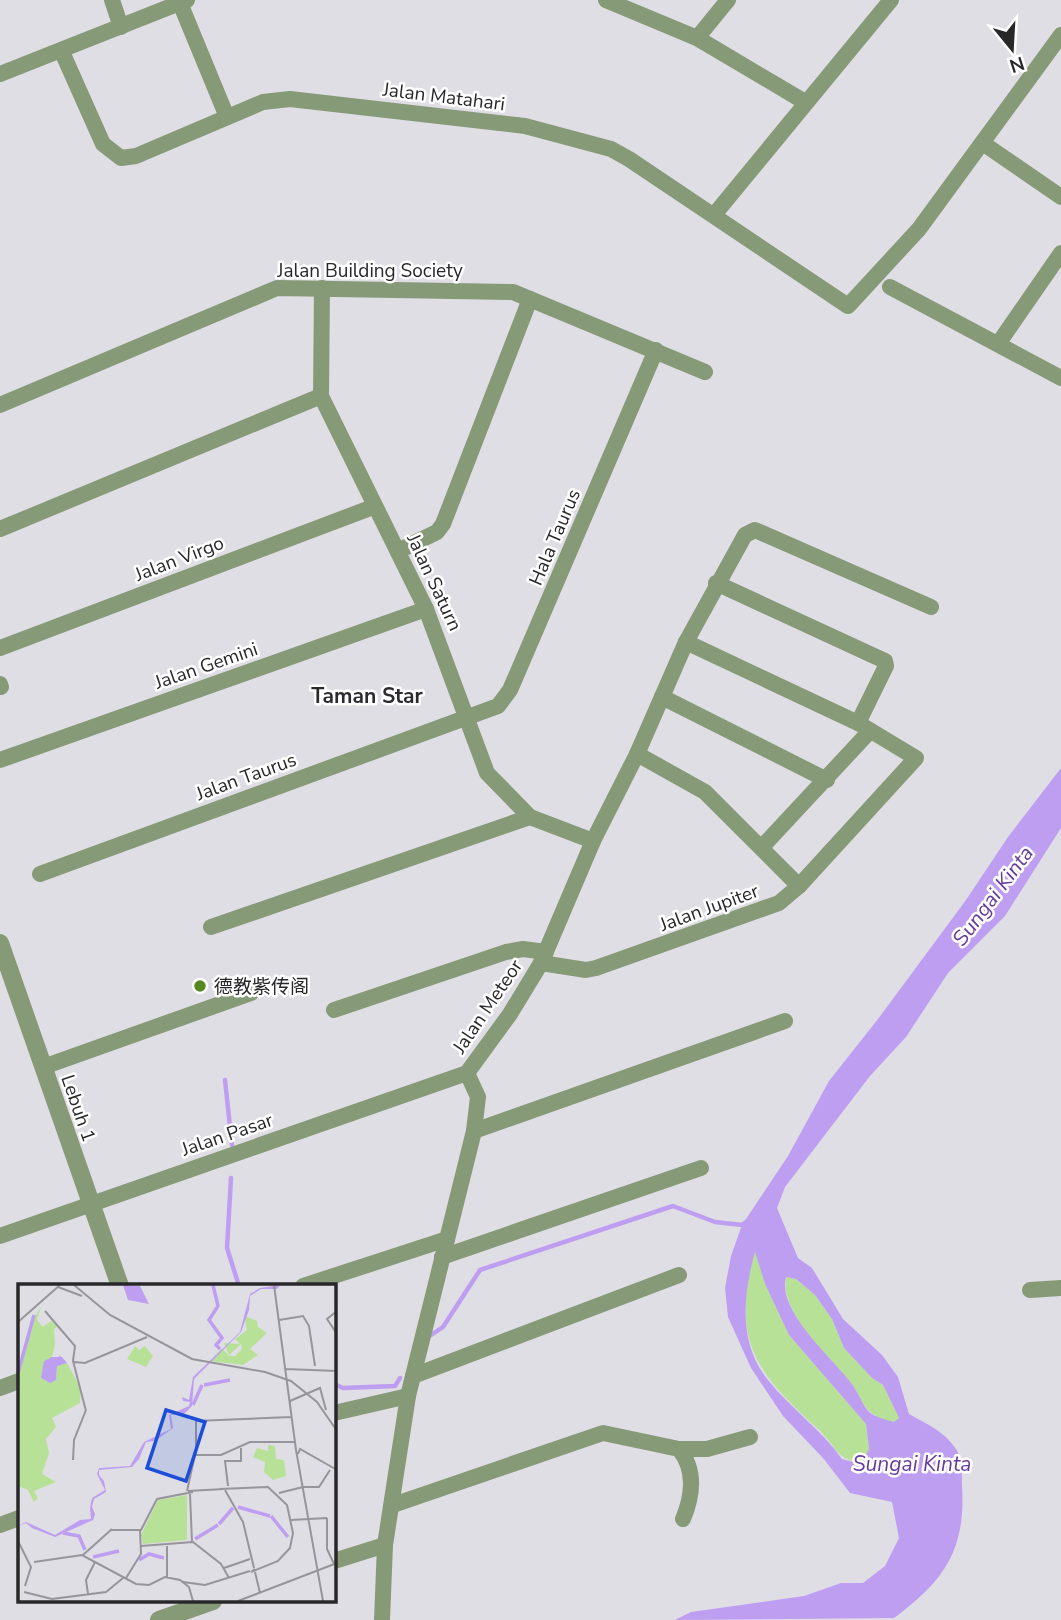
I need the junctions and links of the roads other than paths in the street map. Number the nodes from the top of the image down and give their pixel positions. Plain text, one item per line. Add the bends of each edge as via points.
1 (112, 0) edge
2 (606, 0) edge
3 (728, 0) edge
4 (891, 0) edge
5 (183, 1) edge
6 (121, 27) junction
7 (1061, 35) edge
8 (698, 38) junction
9 (62, 52) junction
10 (0, 74) edge
11 (805, 103) junction
12 (227, 117) junction
13 (984, 144) junction
14 (1061, 197) edge
15 (714, 215) junction
16 (1061, 253) edge
17 (890, 287) dead end
18 (322, 289) junction
19 (530, 299) junction
20 (999, 344) junction
21 (656, 350) junction
22 (705, 372) dead end
23 (1061, 378) edge
24 (321, 396) junction
25 (0, 405) edge
26 (373, 507) junction
27 (0, 529) edge
28 (398, 551) junction
29 (716, 583) junction
30 (931, 607) dead end
31 (426, 609) junction
32 (686, 642) junction
33 (0, 649) edge
34 (662, 697) junction
35 (468, 719) junction
36 (864, 727) junction
37 (637, 754) junction
38 (0, 760) edge
39 (827, 780) junction
40 (530, 817) junction
41 (593, 841) junction
42 (762, 846) junction
43 (40, 874) dead end
44 (799, 886) junction
45 (211, 927) dead end
46 (0, 943) edge
47 (543, 958) junction
48 (251, 993) dead end
49 (334, 1010) dead end
50 (785, 1021) dead end
51 (43, 1067) junction
52 (467, 1073) junction
53 (474, 1131) junction
54 (701, 1167) dead end
55 (91, 1204) junction
56 (0, 1236) edge
57 (447, 1239) junction
58 (442, 1257) junction
59 (679, 1275) dead end
60 (119, 1284) edge
61 (309, 1284) edge
62 (1061, 1288) edge
63 (1030, 1290) dead end
64 (413, 1376) junction
65 (18, 1381) edge
66 (0, 1388) edge
67 (408, 1396) junction
68 (336, 1413) edge
69 (750, 1437) dead end
70 (679, 1449) junction
71 (393, 1505) junction
72 (18, 1518) edge
73 (683, 1519) dead end
74 (0, 1525) edge
75 (385, 1545) junction
76 (336, 1560) edge
77 (210, 1602) edge
78 (159, 1620) edge
79 (382, 1620) edge

1 - 6 street
2 - 8 street
3 - 8 street
4 - 11 street
5 - 6 street
5 - 12 street
6 - 9 street
7 - 13 street
8 - 11 street
9 - 10 street
9 - 12 street, Jalan Matahari via 103,144 121,158 136,156
11 - 15 street
12 - 15 street, Jalan Matahari via 263,102 290,99 525,126 611,149
13 - 14 street
13 - 15 street, Jalan Matahari via 919,229 848,306
16 - 20 street
17 - 20 street
18 - 19 street, Jalan Building Society via 513,292
18 - 24 street, Jalan Saturn
18 - 25 street, Jalan Building Society via 277,288
19 - 21 street, Jalan Building Society
19 - 28 street via 443,524 435,533
20 - 23 street
21 - 22 street, Jalan Building Society
21 - 35 street, Hala Taurus via 510,690 498,706
24 - 26 street, Jalan Saturn
24 - 27 street
26 - 28 street, Jalan Saturn
26 - 33 street, Jalan Virgo
28 - 31 street, Jalan Saturn
29 - 30 street, Jalan Meteor via 745,535 755,530
29 - 32 street, Jalan Meteor
29 - 36 street via 885,661
31 - 35 street, Jalan Saturn
31 - 38 street, Jalan Gemini
32 - 34 street, Jalan Meteor
32 - 36 street
34 - 37 street, Jalan Meteor
34 - 39 street
35 - 40 street, Jalan Saturn via 487,773
35 - 43 street, Jalan Taurus
36 - 39 street
36 - 44 street, Jalan Jupiter via 916,758
37 - 41 street, Jalan Meteor
37 - 42 street via 705,792
39 - 42 street
40 - 41 street, Jalan Saturn
40 - 45 street
41 - 47 street, Jalan Meteor
42 - 44 street
44 - 47 street, Jalan Jupiter via 763,911 596,968 586,970
46 - 51 street, Lebuh 1
47 - 49 street, Jalan Jupiter via 523,949 506,952
47 - 52 street, Jalan Meteor
48 - 51 street
50 - 53 street
51 - 55 street, Lebuh 1
52 - 53 street, Jalan Meteor via 478,1097
52 - 55 street, Jalan Pasar
53 - 57 street, Jalan Meteor
54 - 58 street
55 - 56 street, Jalan Pasar
55 - 60 street, Lebuh 1
57 - 58 street, Jalan Meteor
57 - 61 street
58 - 64 street, Jalan Meteor
59 - 64 street
62 - 63 street
64 - 67 street, Jalan Meteor
65 - 66 street
67 - 68 street
67 - 71 street, Jalan Meteor
69 - 70 street via 722,1447
70 - 71 street via 603,1433
70 - 73 street via 691,1476
71 - 75 street, Jalan Meteor
72 - 74 street
75 - 76 street
75 - 79 street, Jalan Meteor
77 - 78 street

